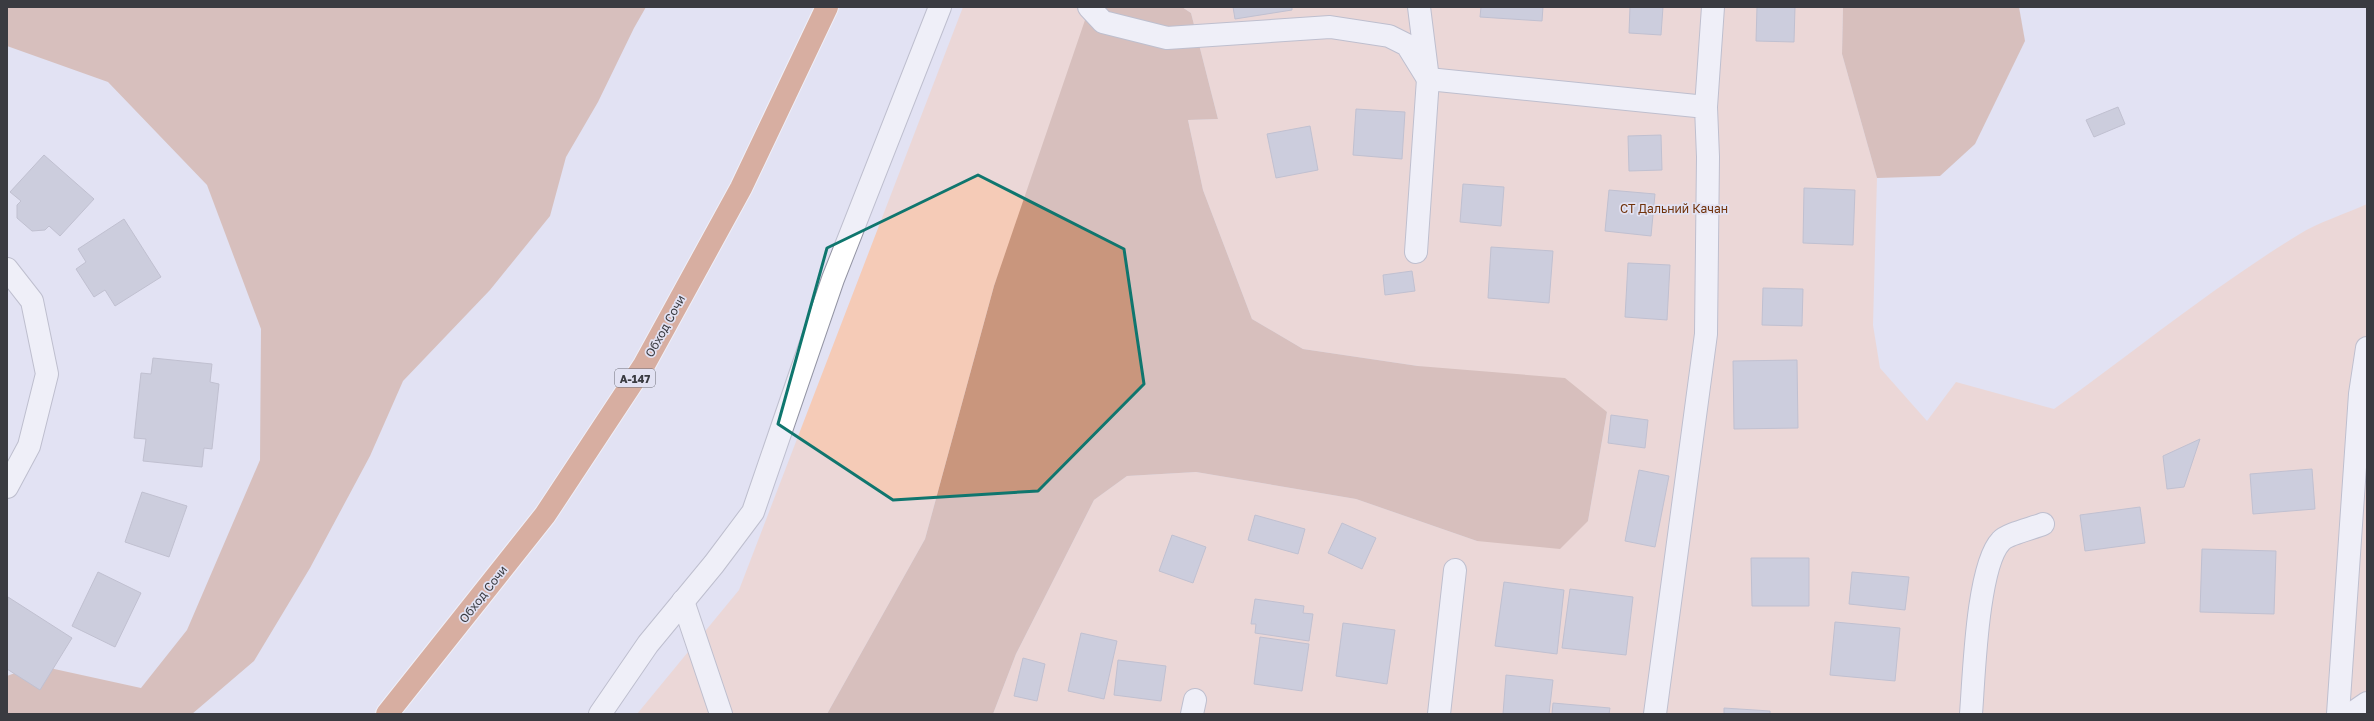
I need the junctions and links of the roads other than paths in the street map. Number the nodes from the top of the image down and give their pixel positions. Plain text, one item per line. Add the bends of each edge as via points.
1 (827, 7) edge
2 (940, 7) edge
3 (1090, 7) edge
4 (1419, 7) edge
5 (1713, 7) edge
6 (1428, 79) junction
7 (1706, 107) junction
8 (1416, 252) dead end
9 (7, 269) edge
10 (2367, 348) edge
11 (7, 486) edge
12 (2043, 524) dead end
13 (1455, 570) dead end
14 (683, 601) junction
15 (2367, 703) edge
16 (387, 714) edge
17 (600, 714) edge
18 (721, 714) edge
19 (1439, 714) edge
20 (1655, 714) edge
21 (1971, 714) edge
22 (2338, 714) edge
23 (2351, 714) edge

1 - 16 highway, Обход Сочи / А-147 via 741,188 644,365 545,515
2 - 14 street via 833,279 752,512
3 - 6 street via 1103,22 1167,38 1330,27 1389,36 1407,45
4 - 6 street
5 - 7 street
6 - 7 street
6 - 8 street
7 - 20 street via 1706,334
9 - 11 street via 32,301 47,374 29,446
10 - 22 street via 2360,394
12 - 21 street via 2002,540 1990,558 1976,639
13 - 19 street
14 - 17 street via 648,644
14 - 18 street
15 - 23 street

